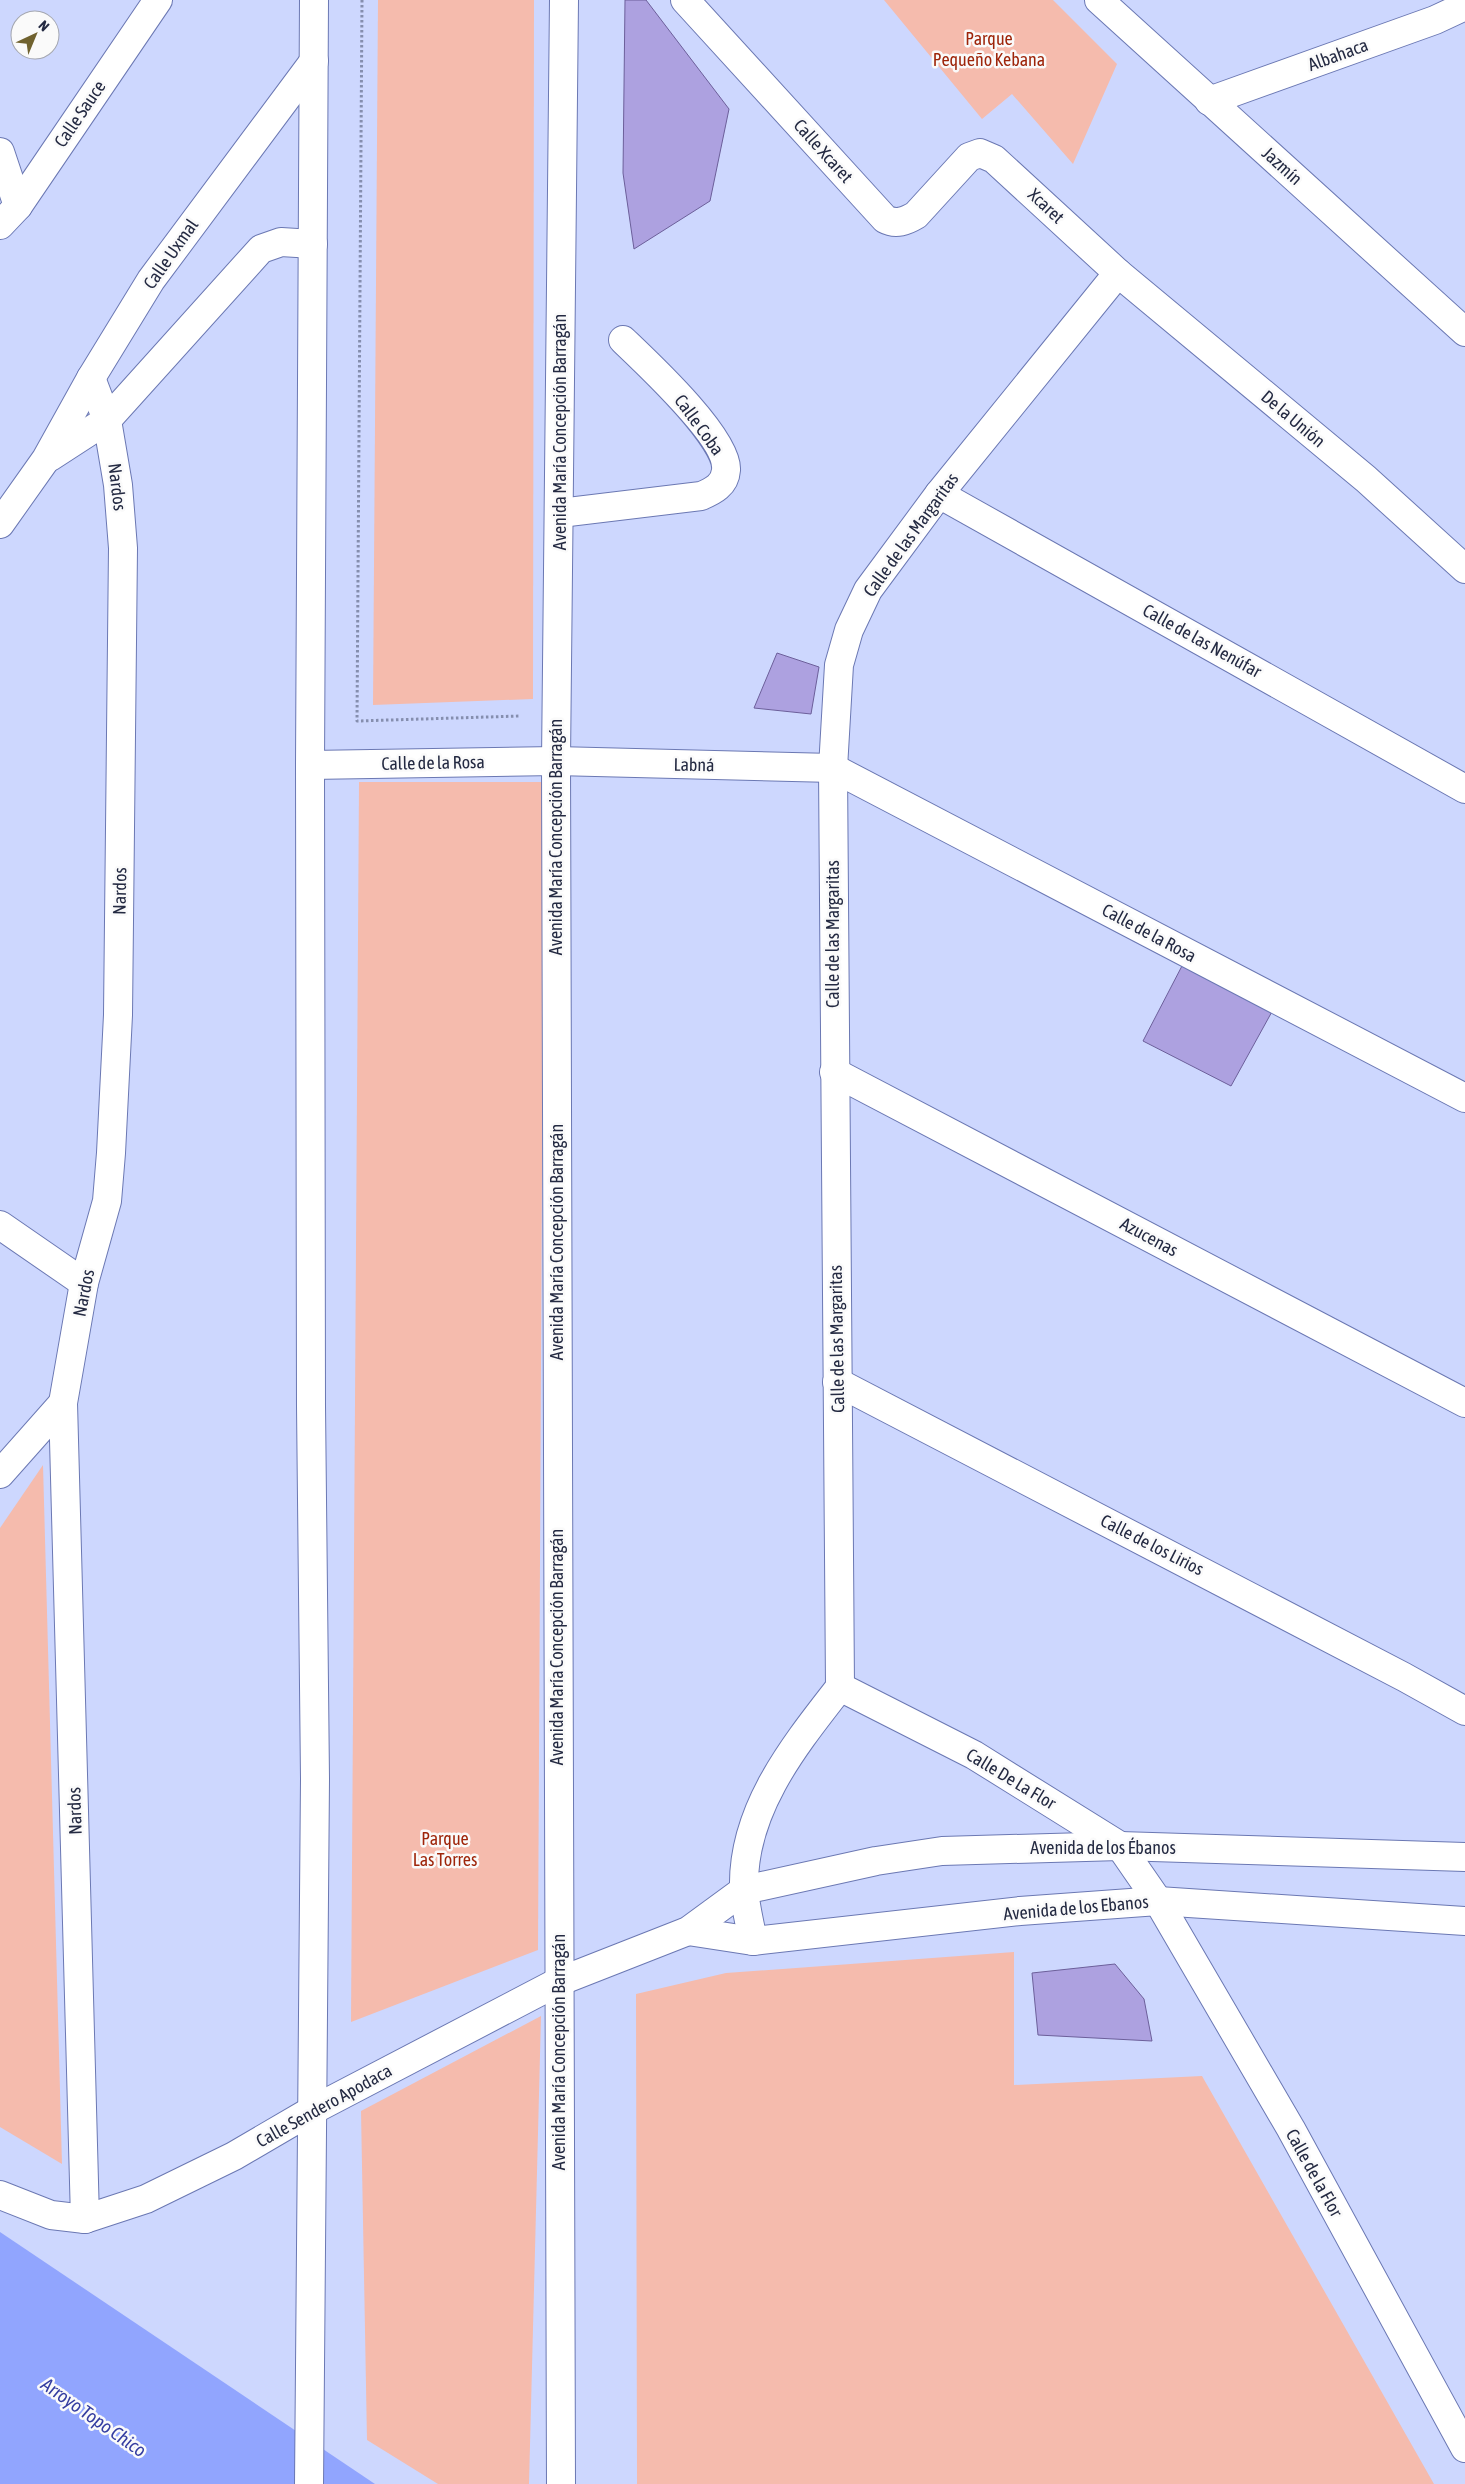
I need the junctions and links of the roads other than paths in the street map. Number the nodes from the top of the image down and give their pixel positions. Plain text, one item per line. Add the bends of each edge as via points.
1 (158, 0) edge
2 (314, 0) edge
3 (564, 0) edge
4 (685, 0) edge
5 (1099, 0) edge
6 (1465, 6) edge
7 (314, 61) junction
8 (1209, 101) junction
9 (0, 152) edge
10 (969, 157) joint
11 (9, 216) edge
12 (313, 244) junction
13 (1118, 273) junction
14 (1465, 332) edge
15 (623, 340) dead end
16 (92, 378) junction
17 (107, 420) junction
18 (46, 459) junction
19 (939, 494) junction
20 (560, 513) junction
21 (0, 524) edge
22 (1465, 569) edge
23 (556, 762) junction
24 (310, 765) junction
25 (833, 768) junction
26 (1465, 788) edge
27 (834, 1072) junction
28 (1465, 1098) edge
29 (0, 1225) edge
30 (84, 1283) junction
31 (837, 1382) junction
32 (63, 1403) junction
33 (1465, 1403) edge
34 (0, 1474) edge
35 (840, 1688) junction
36 (1465, 1711) edge
37 (1120, 1846) junction
38 (1465, 1857) edge
39 (744, 1890) junction
40 (1158, 1901) junction
41 (1465, 1921) edge
42 (688, 1931) junction
43 (752, 1941) junction
44 (558, 1982) junction
45 (311, 2111) junction
46 (0, 2195) edge
47 (85, 2219) junction
48 (1465, 2448) edge
49 (309, 2484) edge
50 (560, 2484) edge

1 - 11 street, Calle Sauce
2 - 7 street
3 - 20 street, Avenida María Concepción Barragán
4 - 10 street, Calle Xcaret via 890,222 906,221 916,215
5 - 8 street, Jazmín
6 - 8 street, Albahaca via 1435,20
7 - 12 street
7 - 16 street, Calle Uxmal via 150,280
8 - 14 street, Jazmín
9 - 11 street
10 - 13 street, Xcaret via 980,153 994,159
12 - 17 street, Calle Uxmal via 281,242 261,249
12 - 24 street
13 - 19 street, Calle de las Margaritas
13 - 22 street, De la Unión via 1366,479
15 - 20 street, Calle Coba via 684,401 703,425 721,452 727,468 725,476 715,490 701,496
16 - 17 street, Nardos
16 - 18 street, Calle Uxmal
17 - 18 street, Calle Uxmal
17 - 30 street, Nardos via 118,485 123,548 118,1015 107,1201
18 - 21 street, Calle Uxmal
19 - 25 street, Calle de las Margaritas via 868,590 849,630 839,665
19 - 26 street, Calle de las Nenúfar
20 - 23 street, Avenida María Concepción Barragán
23 - 24 street, Calle de la Rosa
23 - 25 street, Labná
23 - 44 street, Avenida María Concepción Barragán
24 - 45 street via 315,1779
25 - 27 street, Calle de las Margaritas
25 - 28 street, Calle de la Rosa
27 - 31 street, Calle de las Margaritas
27 - 33 street, Azucenas
29 - 30 street
30 - 32 street, Nardos
31 - 35 street, Calle de las Margaritas
31 - 36 street, Calle de los Lirios
32 - 34 street
32 - 47 street, Nardos
35 - 37 street, Calle De La Flor via 974,1755
35 - 39 street via 796,1743 757,1811 745,1862
37 - 38 street, Avenida de los Ébanos
37 - 39 street, Avenida de los Ébanos via 942,1851 876,1861
37 - 40 street, Calle De La Flor
39 - 42 street
39 - 43 street
40 - 41 street, Avenida de los Ebanos
40 - 43 street, Avenida de los Ebanos via 1020,1911
40 - 48 street, Calle de la Flor via 1290,2129
42 - 43 street, Avenida de los Ebanos
42 - 44 street
44 - 45 street, Calle Sendero Apodaca
44 - 50 street, Avenida María Concepción Barragán
45 - 47 street, Calle Sendero Apodaca via 234,2156 146,2199
45 - 49 street
46 - 47 street via 51,2215

